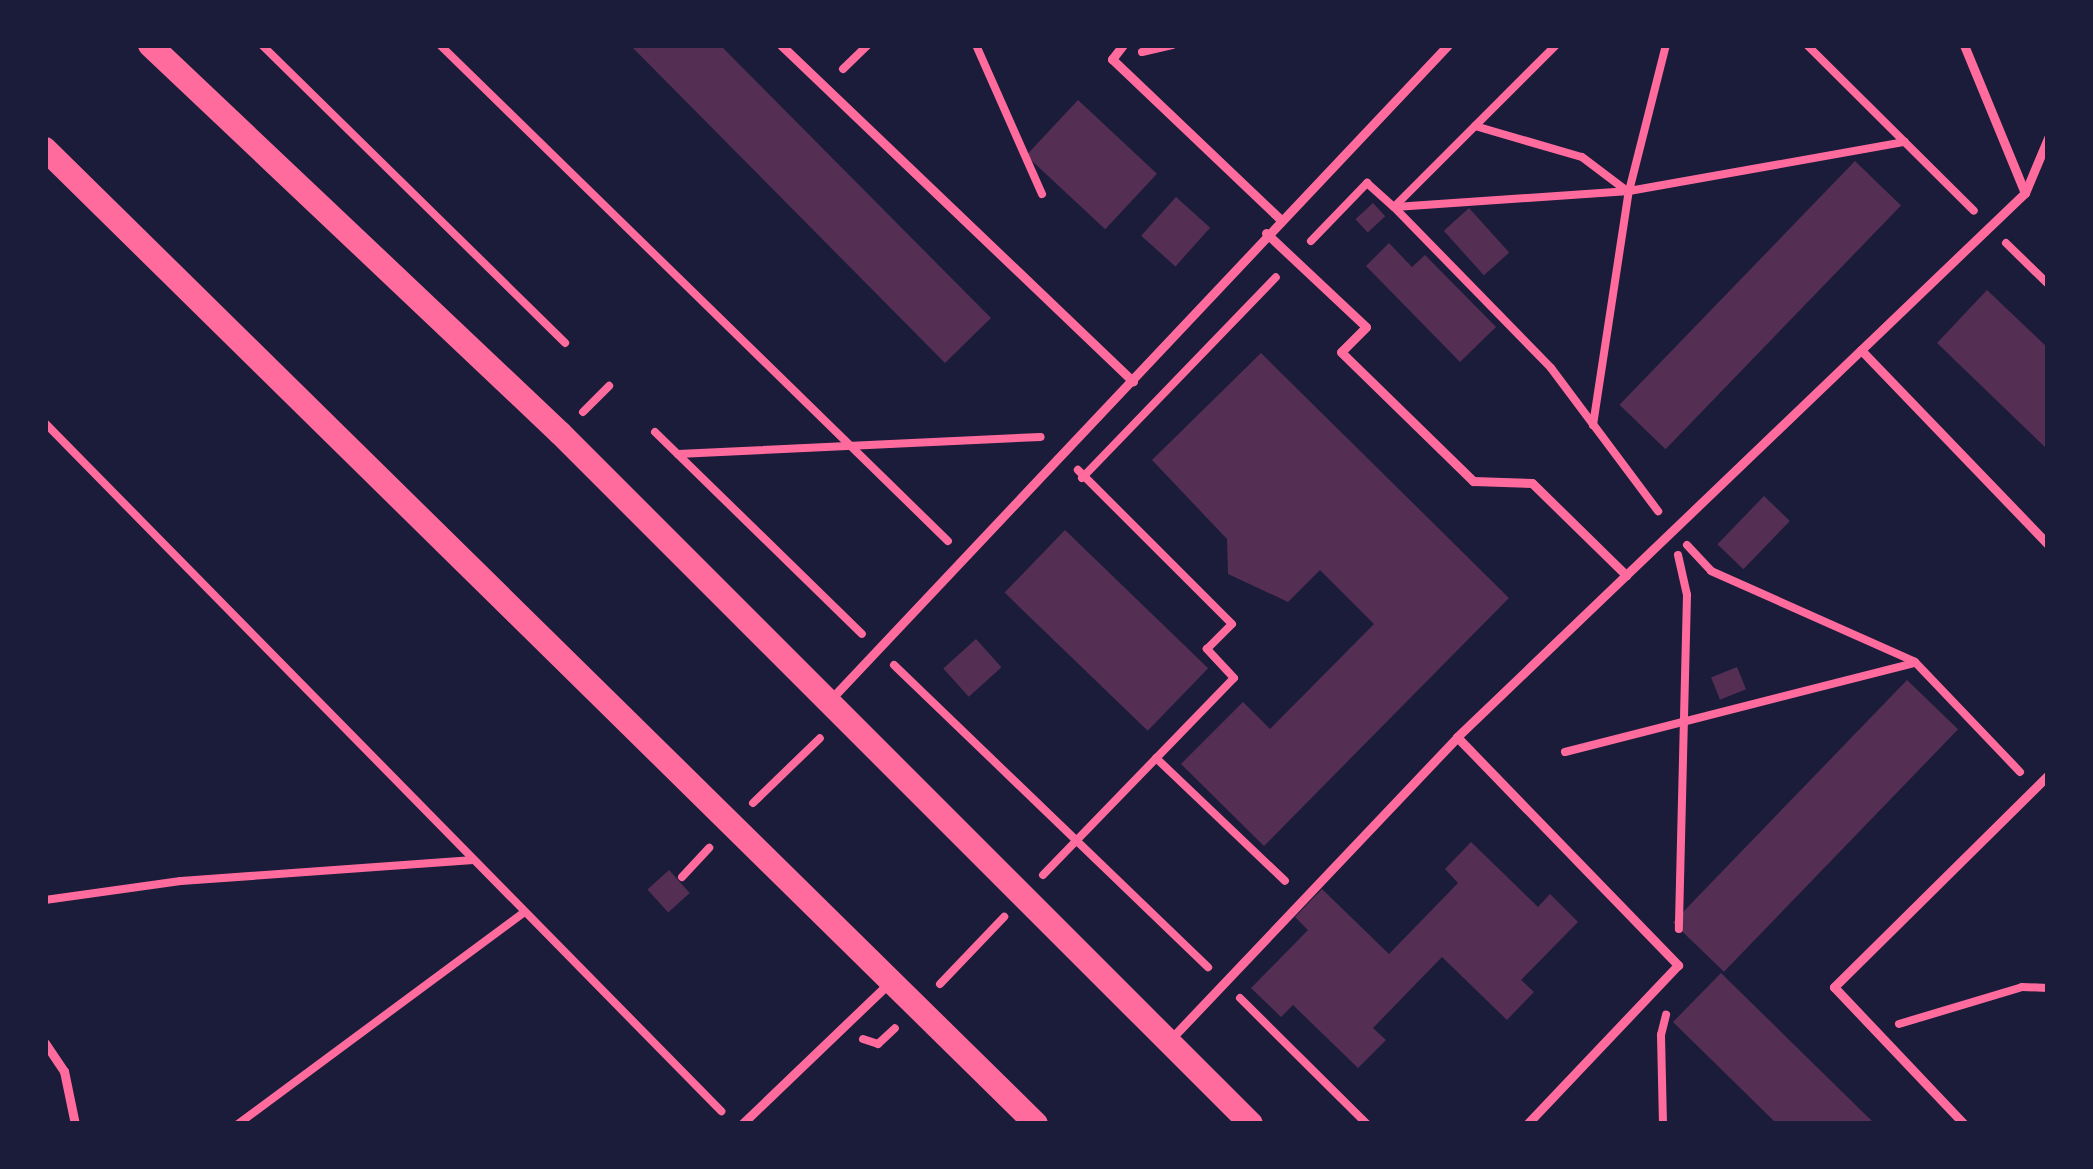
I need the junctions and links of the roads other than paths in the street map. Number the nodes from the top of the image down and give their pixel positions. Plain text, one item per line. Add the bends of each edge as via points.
1 (150, 45) edge
2 (781, 45) edge
3 (1123, 45) edge
4 (1448, 45) edge
5 (1964, 45) edge
6 (2048, 137) edge
7 (45, 149) edge
8 (2025, 193) junction
9 (1280, 219) junction
10 (1266, 233) junction
11 (1861, 350) junction
12 (1133, 381) junction
13 (2048, 544) edge
14 (1626, 575) junction
15 (835, 710) junction
16 (1457, 737) junction
17 (2048, 775) edge
18 (892, 981) junction
19 (1168, 1042) junction
20 (45, 1043) edge
21 (75, 1124) edge
22 (738, 1124) edge
23 (1036, 1124) edge
24 (1251, 1124) edge
25 (1527, 1124) edge
26 (1964, 1124) edge

1 - 15 main road via 560,433
2 - 12 lane
3 - 9 lane via 1112,58
4 - 9 lane
5 - 8 lane
6 - 8 lane
7 - 18 main road
8 - 11 lane
9 - 10 lane
10 - 12 lane
10 - 14 lane via 1366,328 1341,352 1473,481 1532,483
11 - 13 lane
11 - 14 lane
12 - 15 lane via 878,650
14 - 16 lane
15 - 19 main road
16 - 19 lane
16 - 25 lane via 1678,965
17 - 26 lane via 1834,987
18 - 22 lane
18 - 23 main road
19 - 24 main road
20 - 21 lane via 64,1071

